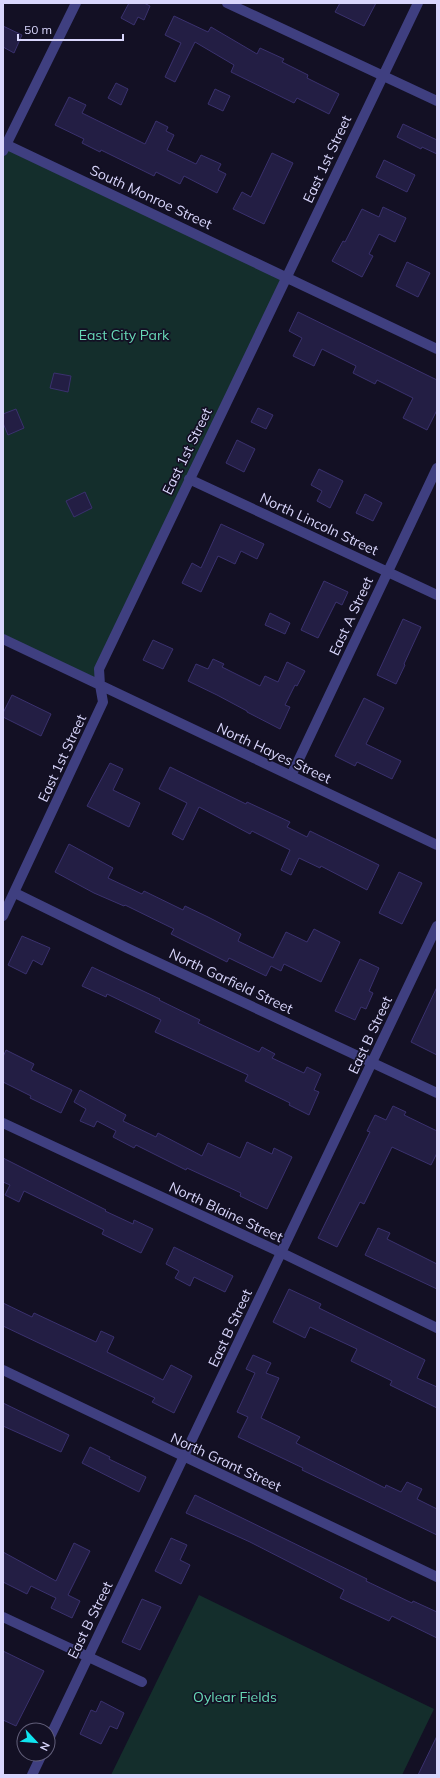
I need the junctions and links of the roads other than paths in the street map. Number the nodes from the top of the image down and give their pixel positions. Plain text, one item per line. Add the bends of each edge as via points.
1 (76, 3) edge
2 (227, 3) edge
3 (418, 3) edge
4 (382, 75) junction
5 (437, 101) edge
6 (4, 146) edge
7 (287, 278) junction
8 (437, 349) edge
9 (437, 468) edge
10 (189, 479) junction
11 (388, 571) junction
12 (437, 595) edge
13 (3, 639) edge
14 (100, 686) junction
15 (291, 776) junction
16 (437, 845) edge
17 (15, 893) junction
18 (3, 916) edge
19 (437, 926) edge
20 (373, 1062) junction
21 (437, 1093) edge
22 (3, 1123) edge
23 (282, 1253) junction
24 (437, 1328) edge
25 (3, 1370) edge
26 (184, 1458) junction
27 (437, 1577) edge
28 (3, 1617) edge
29 (88, 1657) junction
30 (142, 1682) dead end
31 (56, 1724) edge
32 (38, 1762) edge
33 (32, 1775) edge

1 - 6 street
2 - 4 street
3 - 4 street, East 1st Street
4 - 5 street
4 - 7 street, East 1st Street
6 - 7 street, South Monroe Street
7 - 8 street, South Monroe Street
7 - 10 street, East 1st Street
9 - 11 street, East A Street
10 - 11 street, North Lincoln Street
10 - 14 street, East 1st Street via 99,669
11 - 12 street, North Lincoln Street
11 - 15 street, East A Street
13 - 14 street, North Hayes Street
14 - 15 street, North Hayes Street
14 - 17 street, East 1st Street via 103,702
15 - 16 street, North Hayes Street
17 - 18 street, East 1st Street
17 - 20 street, North Garfield Street
19 - 20 street, East B Street
20 - 21 street, North Garfield Street
20 - 23 street, East B Street
22 - 23 street, North Blaine Street
23 - 24 street, North Blaine Street
23 - 26 street, East B Street
25 - 26 street, North Grant Street
26 - 27 street, North Grant Street
26 - 29 street, East B Street
28 - 29 street
29 - 30 street
29 - 31 street, East B Street
32 - 33 street

